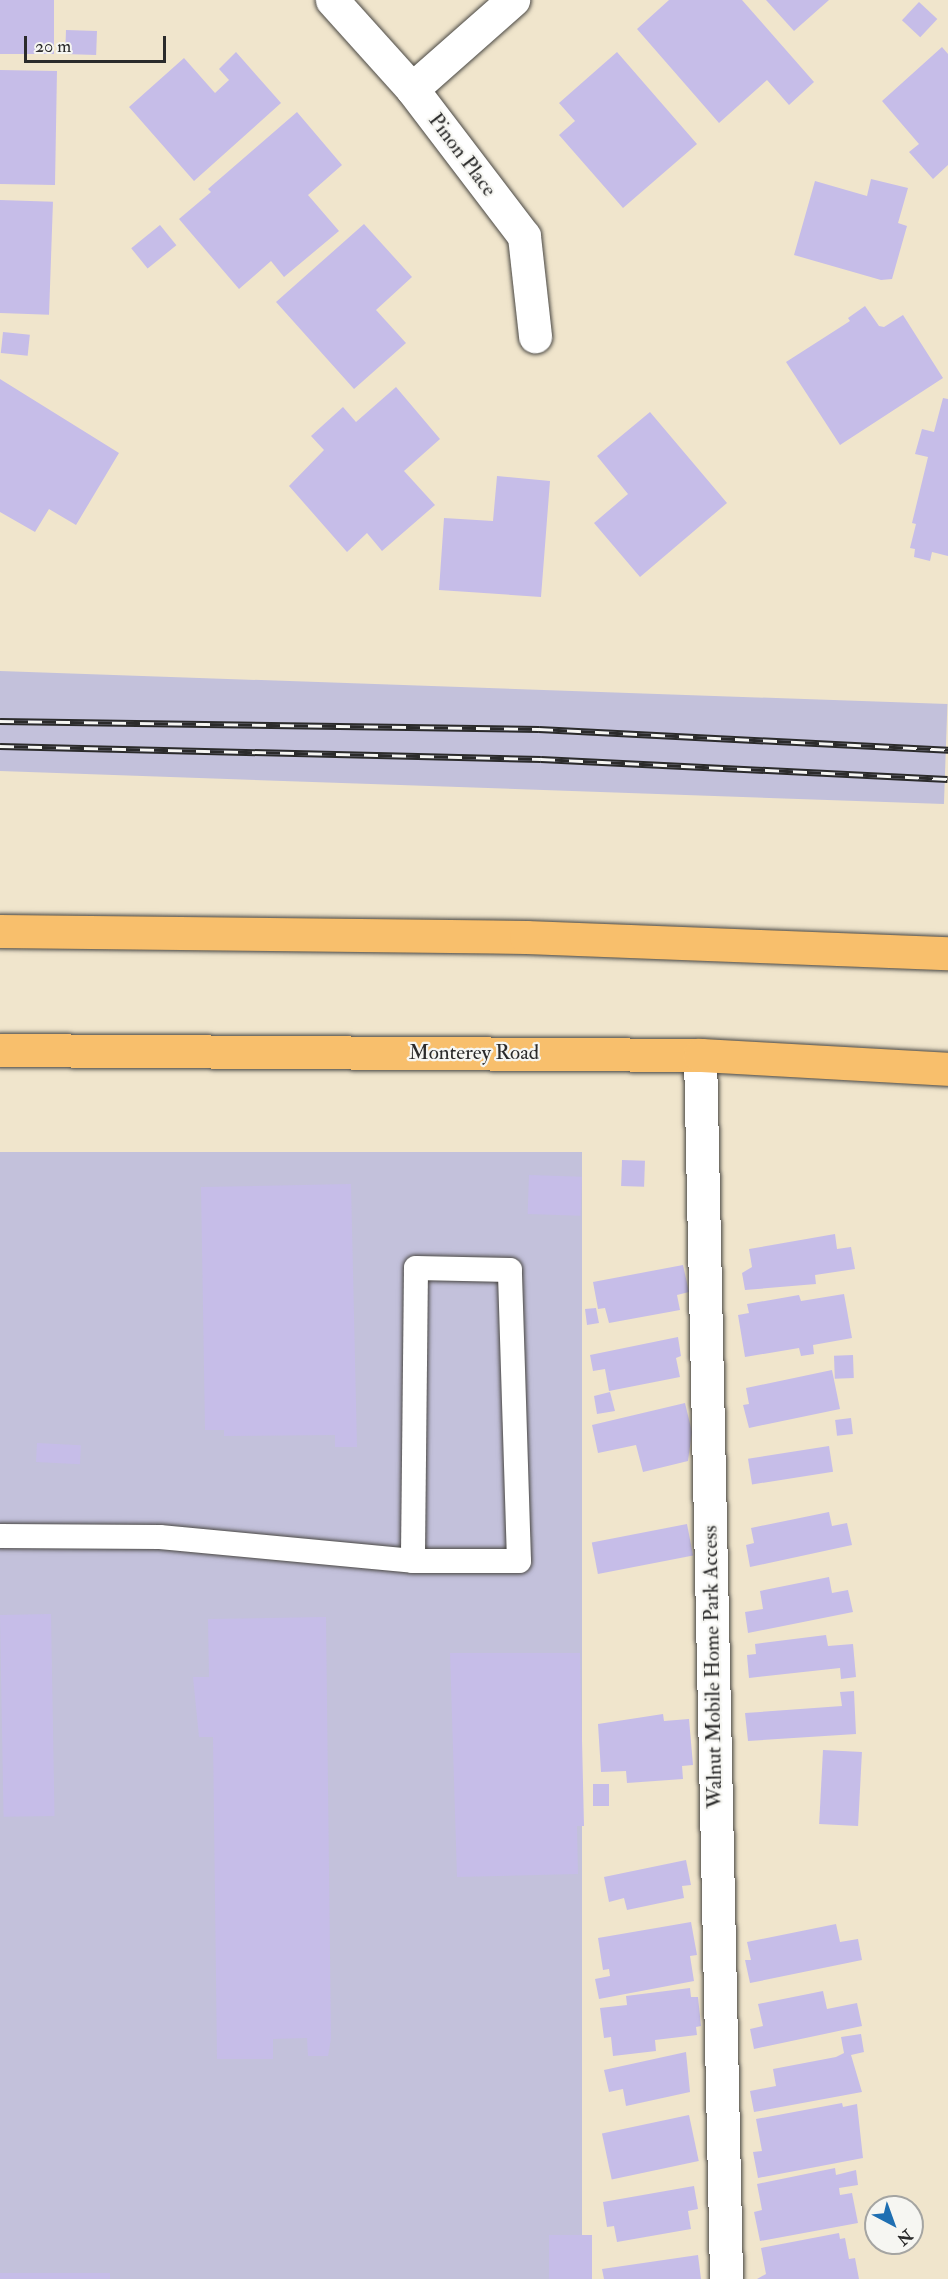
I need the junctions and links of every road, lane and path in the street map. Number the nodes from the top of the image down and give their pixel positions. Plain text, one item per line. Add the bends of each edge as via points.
1 (332, 0) edge
2 (513, 0) edge
3 (412, 89) junction
4 (535, 336) dead end
5 (0, 931) edge
6 (948, 953) edge
7 (0, 1050) edge
8 (700, 1055) junction
9 (948, 1069) edge
10 (0, 1536) edge
11 (413, 1561) junction
12 (726, 2279) edge

1 - 3 street, Pinon Place
2 - 3 street
3 - 4 street, Pinon Place via 524,236
5 - 6 main road via 526,936
7 - 8 main road, Monterey Road
8 - 9 main road, Monterey Road
8 - 12 street, Walnut Mobile Home Park Access
10 - 11 lane via 160,1537
11 - 11 lane via 519,1561 510,1270 416,1268

